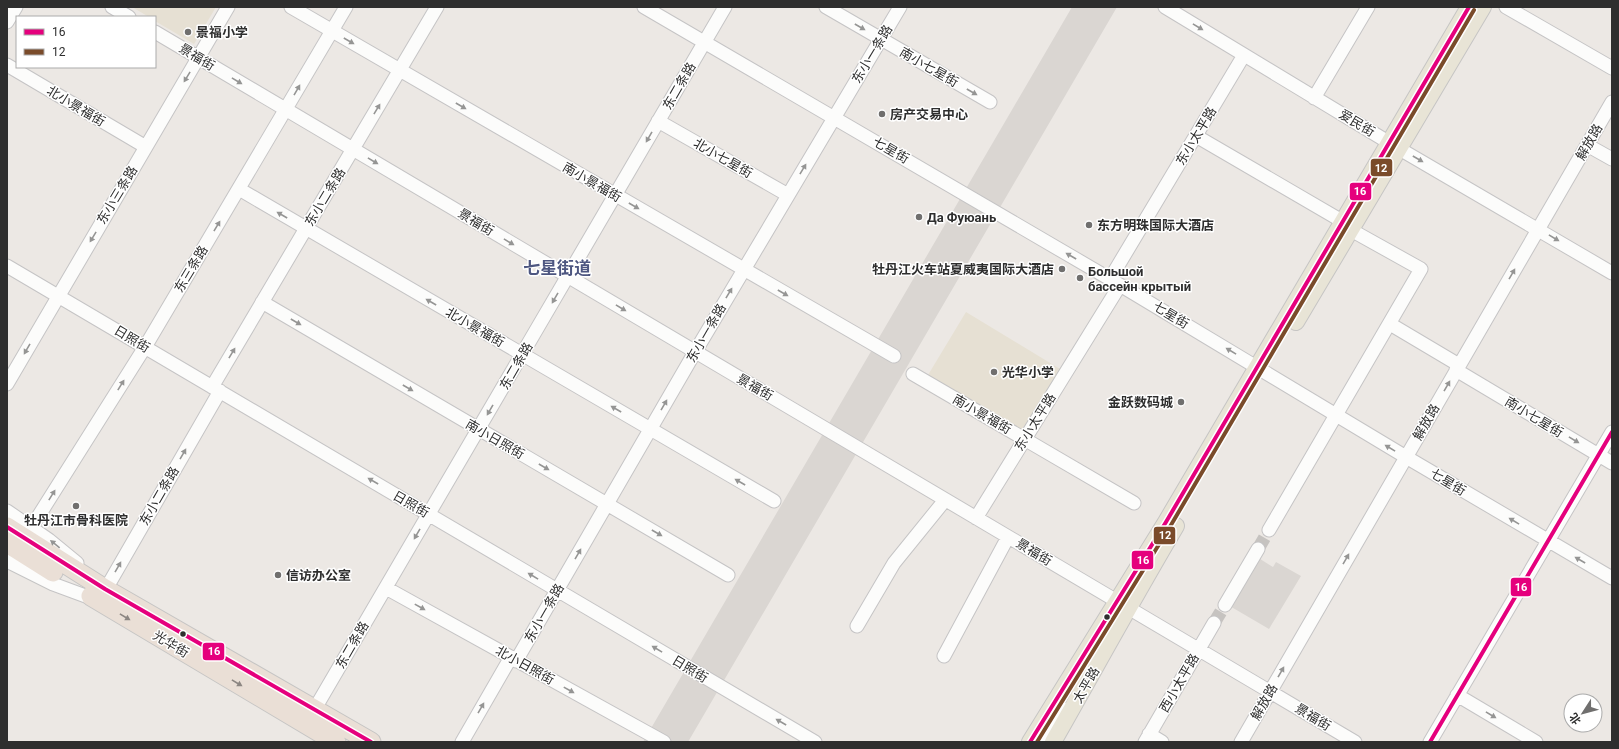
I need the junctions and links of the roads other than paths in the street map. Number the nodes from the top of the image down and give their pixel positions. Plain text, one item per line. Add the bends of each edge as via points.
1 (16, 7) edge
2 (112, 7) edge
3 (228, 7) edge
4 (290, 7) edge
5 (346, 7) edge
6 (437, 7) edge
7 (644, 7) edge
8 (725, 7) edge
9 (826, 7) edge
10 (900, 7) edge
11 (1165, 7) edge
12 (1368, 7) edge
13 (1469, 7) edge
14 (1483, 7) edge
15 (1506, 7) edge
16 (127, 16) edge
17 (7, 22) edge
18 (332, 31) junction
19 (156, 33) edge
20 (881, 39) junction
21 (705, 42) junction
22 (1244, 55) junction
23 (198, 58) junction
24 (7, 65) edge
25 (1612, 68) edge
26 (400, 70) junction
27 (1314, 98) junction
28 (990, 102) dead end
29 (1612, 102) edge
30 (286, 110) junction
31 (834, 117) junction
32 (658, 122) junction
33 (1196, 136) junction
34 (1394, 145) junction
35 (1587, 145) junction
36 (146, 147) junction
37 (353, 150) junction
38 (1612, 159) edge
39 (238, 190) junction
40 (788, 195) junction
41 (615, 196) junction
42 (1346, 226) junction
43 (306, 229) junction
44 (1538, 229) junction
45 (7, 266) edge
46 (743, 270) junction
47 (1612, 273) edge
48 (568, 277) junction
49 (1115, 282) junction
50 (58, 296) junction
51 (262, 302) junction
52 (1390, 324) junction
53 (145, 347) junction
54 (694, 352) junction
55 (522, 354) junction
56 (894, 356) dead end
57 (1458, 368) junction
58 (1261, 369) junction
59 (913, 374) dead end
60 (7, 384) edge
61 (216, 389) junction
62 (1337, 415) junction
63 (479, 429) junction
64 (650, 429) junction
65 (1612, 432) edge
66 (1025, 439) junction
67 (1598, 455) junction
68 (1406, 457) junction
69 (1612, 463) edge
70 (945, 500) junction
71 (774, 501) dead end
72 (1134, 503) dead end
73 (607, 504) junction
74 (7, 511) edge
75 (429, 514) junction
76 (976, 518) junction
77 (7, 527) edge
78 (1269, 530) tunnel mouth
79 (1008, 537) junction
80 (1548, 541) junction
81 (1258, 549) tunnel mouth
82 (15, 550) edge
83 (728, 575) dead end
84 (1612, 578) edge
85 (386, 588) junction
86 (557, 590) junction
87 (102, 595) junction
88 (1123, 605) junction
89 (1225, 605) tunnel mouth
90 (1114, 619) junction
91 (1214, 623) tunnel mouth
92 (857, 626) dead end
93 (1198, 650) junction
94 (944, 656) dead end
95 (514, 659) junction
96 (1270, 692) junction
97 (1457, 695) junction
98 (310, 717) junction
99 (1147, 738) edge
100 (336, 742) edge
101 (371, 742) edge
102 (462, 742) edge
103 (664, 742) edge
104 (815, 742) edge
105 (1030, 742) edge
106 (1038, 742) edge
107 (1043, 742) edge
108 (1053, 742) edge
109 (1162, 742) edge
110 (1241, 742) edge
111 (1355, 742) edge
112 (1430, 742) edge
113 (1536, 742) edge

1 - 17 street
2 - 16 street
3 - 23 street, 东小三条路
4 - 18 street, 南小景福街
5 - 18 street, 东三条路
6 - 26 street, 东小二条路
7 - 21 street, 七星街
8 - 21 street, 东二条路
9 -> 20 street, 南小七星街
10 - 20 street, 东小一条路
11 -> 22 street, 爱民街
12 - 27 street
13 - 34 main road, 太平路
14 - 34 main road, 太平路
15 - 25 street
18 -> 26 street, 南小景福街
30 -> 18 street, 东三条路
19 - 23 street, 景福街
20 -> 28 street, 南小七星街
20 - 31 street, 东小一条路
21 - 31 street, 七星街
21 - 32 street, 东二条路
22 - 27 street, 爱民街
22 - 33 street, 东小太平路
23 -> 30 street, 景福街
23 -> 36 street, 东小三条路
24 - 36 street, 北小景福街
37 -> 26 street, 东小二条路
26 -> 41 street, 南小景福街
27 - 34 street, 爱民街
29 - 35 street, 解放路
30 - 37 street, 景福街
30 - 39 street, 东三条路
40 -> 31 street, 东小一条路
49 -> 31 street, 七星街
32 - 40 street, 北小七星街
32 -> 41 street, 东二条路
33 - 42 street
33 - 49 street, 东小太平路
34 - 42 main road, 太平路
34 -> 44 street, 爱民街
35 - 38 street
35 - 44 street, 解放路
36 -> 50 street, 东小三条路
37 - 43 street, 东小二条路
37 -> 48 street, 景福街
43 -> 39 street, 北小景福街
53 -> 39 street, 东三条路
40 - 46 street, 东小一条路
41 -> 46 street, 南小景福街
41 - 48 street, 东二条路
42 - 52 street via 1421,270
42 - 58 main road, 太平路
43 - 51 street, 东小二条路
55 -> 43 street, 北小景福街
44 -> 47 street, 爱民街
57 -> 44 street, 解放路
45 - 50 street, 日照街
54 -> 46 street, 东小一条路
46 -> 56 street, 南小景福街
48 -> 54 street, 景福街
48 -> 55 street, 东二条路
58 -> 49 street, 七星街
49 - 66 street, 东小太平路
50 - 53 street, 日照街
50 -> 60 street, 东小三条路
61 -> 51 street, 东小二条路
51 -> 63 street, 南小日照街
52 - 57 street, 南小七星街
52 - 62 street
53 - 61 street, 日照街
82 -> 53 street, 东三条路
64 -> 54 street, 东小一条路
54 - 70 street, 景福街
55 -> 63 street, 东二条路
64 -> 55 street, 北小景福街
57 -> 67 street, 南小七星街
68 -> 57 street, 解放路
58 - 62 street, 七星街
58 - 88 main road, 太平路
59 - 66 street, 南小景福街
75 -> 61 street, 日照街
87 -> 61 street, 东小二条路
68 -> 62 street, 七星街
62 - 78 street
63 -> 73 street, 南小日照街
63 - 75 street, 东二条路
71 -> 64 street, 北小景福街
64 - 73 street, 东小一条路
65 - 67 street
66 - 72 street, 南小景福街
66 - 76 street, 东小太平路
67 - 69 street, 南小七星街
67 - 80 street
80 -> 68 street, 七星街
96 -> 68 street, 解放路
70 - 76 street, 景福街
70 - 92 street via 894,563
73 -> 83 street, 南小日照街
86 -> 73 street, 东小一条路
74 - 82 street
75 -> 85 street, 东二条路
86 -> 75 street, 日照街
76 - 79 street, 景福街
77 - 82 highway, 光华街
79 - 88 street, 景福街
79 - 94 street
84 -> 80 street, 七星街
80 - 97 street
81 - 89 street
82 - 87 highway, 光华街
82 - 87 street via 53,584
85 -> 95 street, 北小日照街
85 - 98 street, 东二条路
86 - 95 street, 东小一条路
104 -> 86 street, 日照街
87 - 98 highway, 光华街
88 - 90 main road, 太平路
88 - 93 street, 景福街
90 - 105 main road, 太平路
90 - 106 street
90 - 107 street
90 - 108 main road, 太平路
91 - 93 street, 西小太平路
93 - 96 street, 景福街
93 - 99 street, 西小太平路
102 -> 95 street, 东小一条路
95 -> 103 street, 北小日照街
96 - 110 street, 解放路
96 - 111 street, 景福街
97 - 112 street
97 -> 113 street
98 - 100 highway, 光华街
98 - 101 highway, 光华街
99 - 109 street

